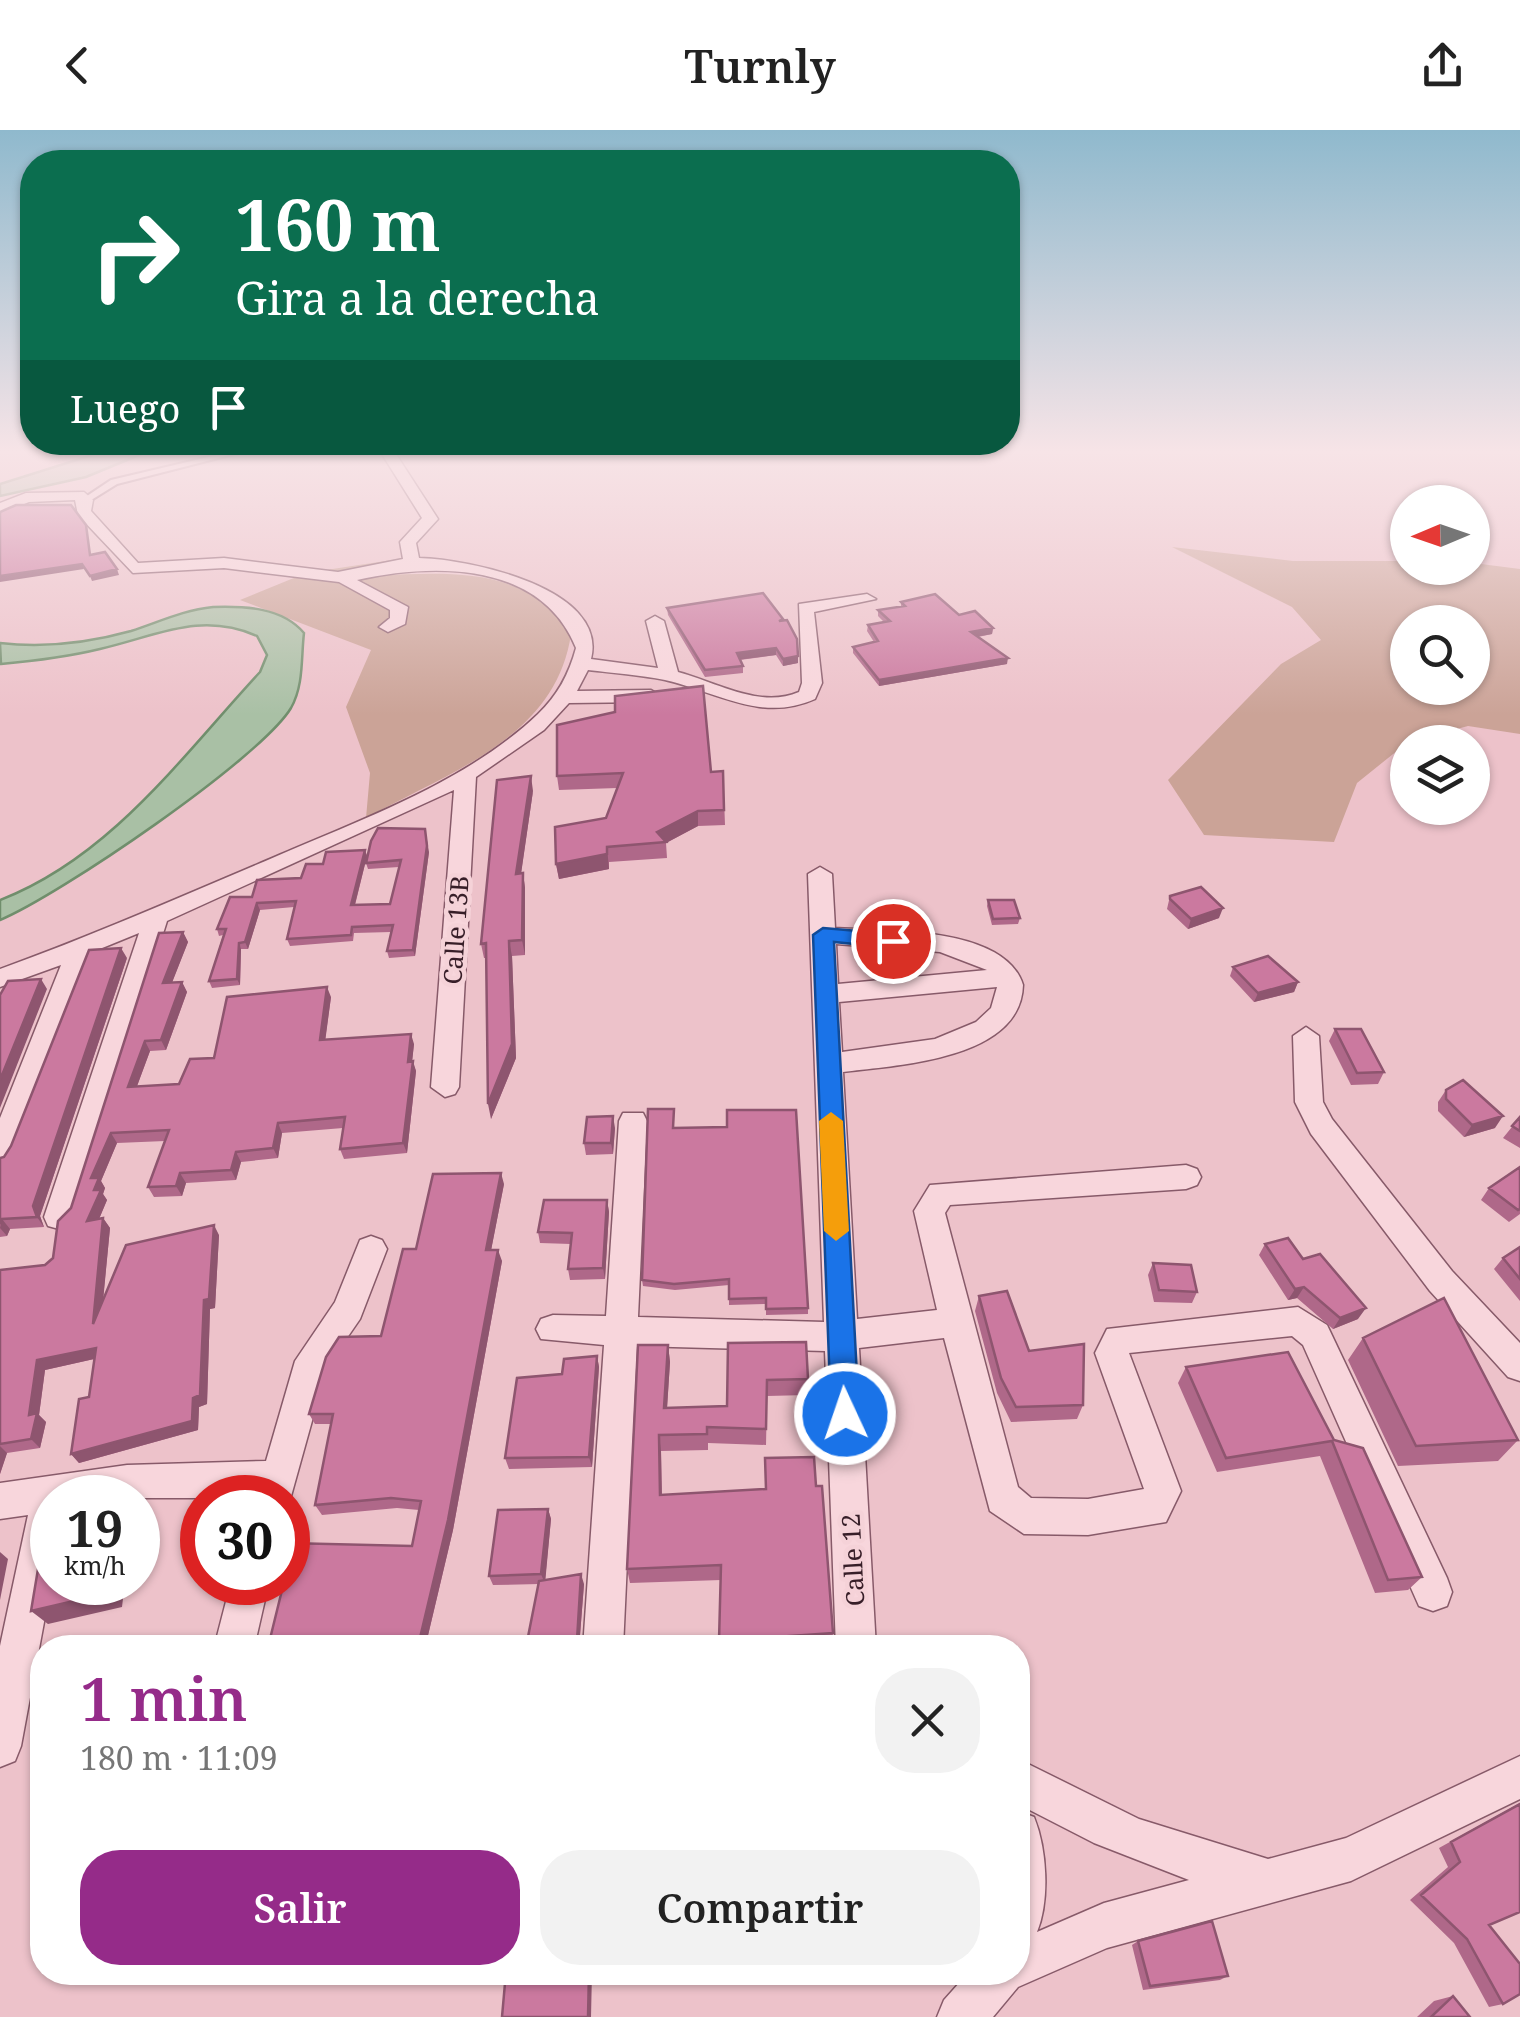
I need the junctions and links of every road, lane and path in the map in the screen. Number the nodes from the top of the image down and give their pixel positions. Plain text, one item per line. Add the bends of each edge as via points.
1 (104, 539) edge
2 (411, 539) edge
3 (412, 563) junction
4 (351, 576) junction
5 (867, 599) dead end
6 (655, 621) dead end
7 (388, 627) dead end
8 (582, 664) junction
9 (669, 675) junction
10 (678, 696) edge
11 (564, 697) junction
12 (466, 774) junction
13 (820, 874) dead end
14 (156, 918) junction
15 (823, 935) junction
16 (79, 950) junction
17 (1008, 977) junction
18 (0, 978) edge
19 (826, 994) junction
20 (1306, 1036) dead end
21 (829, 1064) junction
22 (445, 1087) dead end
23 (633, 1121) dead end
24 (0, 1155) edge
25 (1186, 1176) dead end
26 (59, 1217) edge
27 (371, 1249) dead end
28 (956, 1323) junction
29 (553, 1328) dead end
30 (623, 1330) junction
31 (841, 1337) junction
32 (1520, 1366) edge
33 (279, 1475) edge
34 (30, 1495) edge
35 (0, 1500) edge
36 (1433, 1592) dead end
37 (30, 1596) edge
38 (244, 1605) edge
39 (237, 1635) edge
40 (604, 1635) edge
41 (855, 1635) edge
42 (0, 1746) edge
43 (1520, 1778) edge
44 (1030, 1787) edge
45 (1273, 1882) junction
46 (1030, 1959) edge
47 (989, 1985) edge
48 (961, 2017) edge

1 - 4 street via 133,568 206,563
2 - 3 street
3 - 4 street
3 - 8 street via 530,585 574,622 585,648
4 - 7 street via 346,583 399,607 399,620
5 - 9 street via 805,608 812,683 799,701 761,702
6 - 9 street
8 - 9 street
8 - 11 street
10 - 11 street
11 - 12 street via 528,733
12 - 14 street via 371,824
12 - 22 street, Calle 13B
13 - 15 street, Calle 12
14 - 16 street
14 - 26 street
15 - 17 street via 961,949
15 - 19 street, Calle 12
16 - 18 street
16 - 24 street
17 - 19 street
17 - 21 street via 1005,1014 991,1028 962,1042
19 - 21 street, Calle 12
20 - 32 street via 1309,1102 1321,1126 1429,1266
21 - 31 street, Calle 12
23 - 30 street
25 - 28 street via 942,1194 930,1211
27 - 33 street via 348,1308 312,1361
28 - 31 street
28 - 36 street via 1003,1498 1024,1516 1088,1518 1154,1509 1163,1491 1112,1353 1119,1339 1260,1322 1308,1326
29 - 30 street
30 - 31 street
30 - 40 street
31 - 41 street, Calle 12
34 - 35 street
37 - 42 street
38 - 39 street
43 - 45 street via 1350,1859
44 - 45 street via 1169,1855
45 - 46 street via 1104,1926
47 - 48 street

